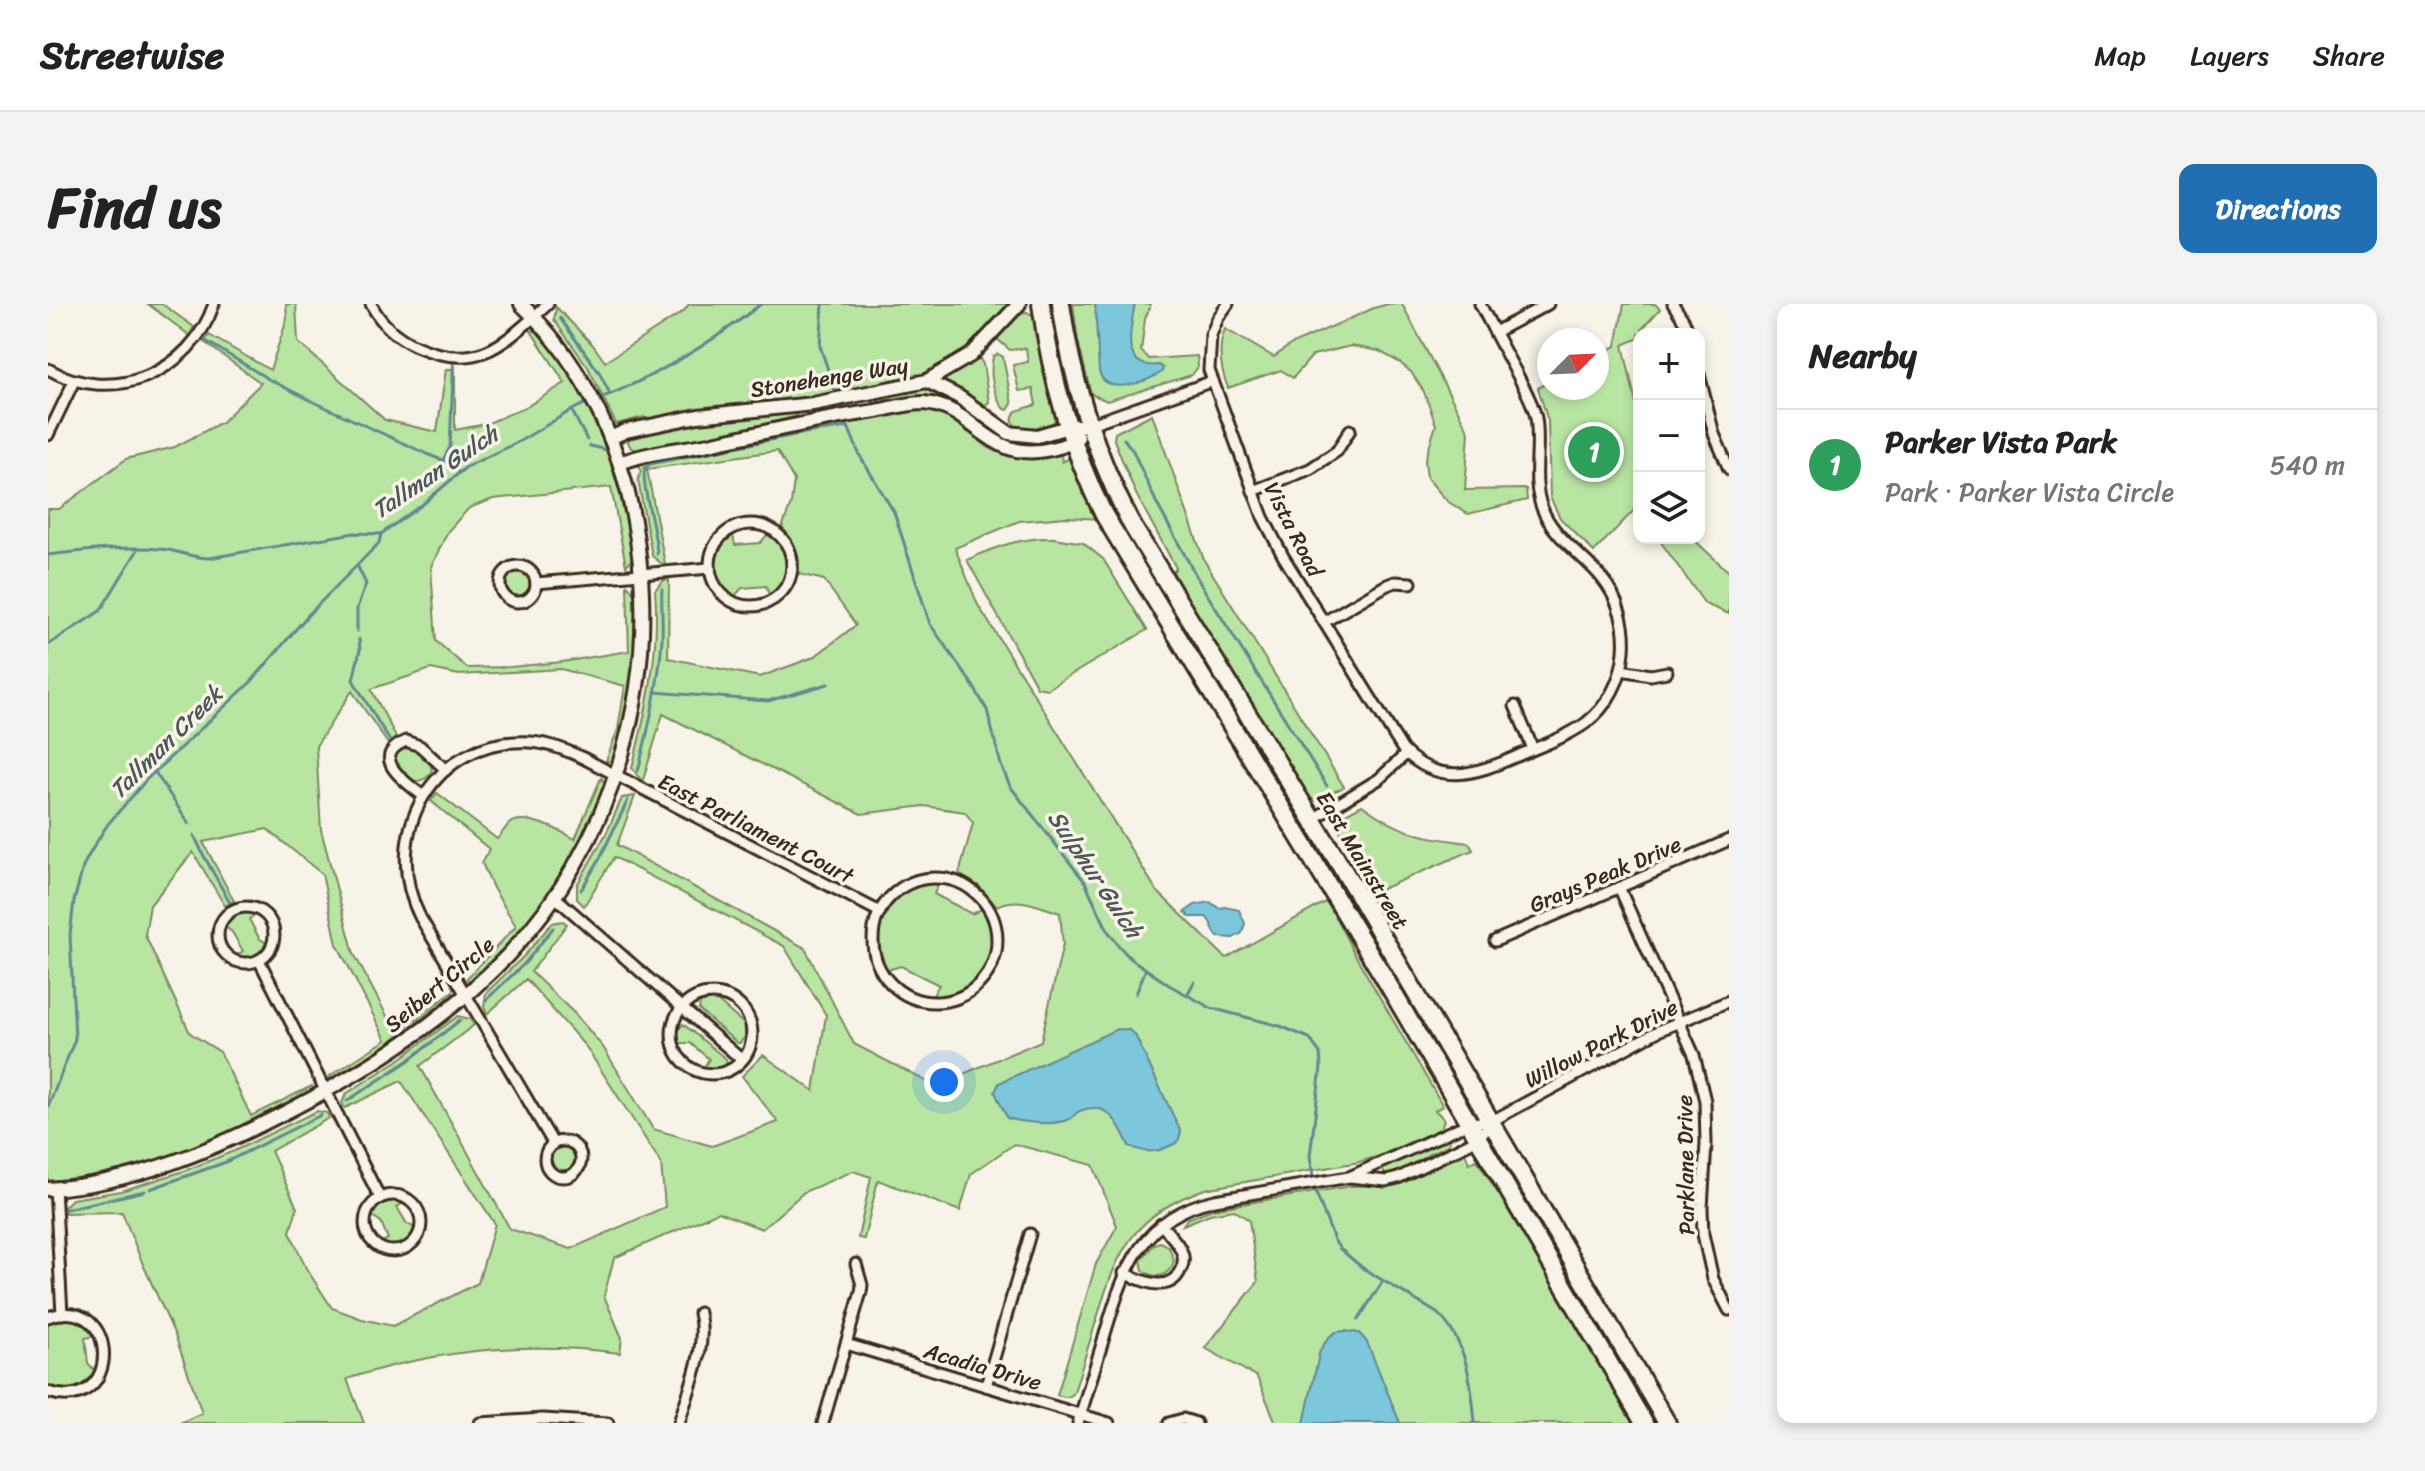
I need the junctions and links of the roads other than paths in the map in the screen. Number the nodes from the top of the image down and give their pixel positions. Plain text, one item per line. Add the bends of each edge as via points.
1 (214, 304) edge
2 (371, 304) edge
3 (521, 304) edge
4 (548, 304) edge
5 (1019, 304) edge
6 (1041, 304) edge
7 (1061, 304) edge
8 (1228, 304) edge
9 (1480, 304) edge
10 (1548, 304) edge
11 (1673, 304) edge
12 (534, 317) junction
13 (1687, 328) edge
14 (1495, 332) junction
15 (48, 369) edge
16 (74, 381) junction
17 (927, 381) junction
18 (1213, 381) junction
19 (1705, 398) edge
20 (1088, 425) junction
21 (1350, 430) dead end
22 (48, 435) edge
23 (1070, 435) junction
24 (610, 438) junction
25 (620, 463) junction
26 (1729, 469) edge
27 (1253, 491) junction
28 (710, 568) junction
29 (641, 574) junction
30 (536, 583) junction
31 (1411, 583) dead end
32 (1324, 622) junction
33 (1621, 670) junction
34 (1667, 672) dead end
35 (1515, 706) dead end
36 (1533, 749) junction
37 (1406, 754) junction
38 (446, 770) junction
39 (616, 776) junction
40 (423, 796) junction
41 (1313, 819) junction
42 (1729, 840) edge
43 (1619, 887) junction
44 (555, 897) junction
45 (880, 912) junction
46 (1495, 941) dead end
47 (259, 960) junction
48 (466, 994) junction
49 (1729, 1001) edge
50 (682, 1008) junction
51 (1680, 1022) junction
52 (742, 1060) junction
53 (325, 1091) junction
54 (1492, 1121) junction
55 (1469, 1123) junction
56 (1478, 1139) junction
57 (553, 1143) junction
58 (1349, 1177) junction
59 (51, 1188) edge
60 (380, 1198) junction
61 (1161, 1224) junction
62 (1030, 1234) dead end
63 (856, 1264) dead end
64 (1124, 1273) junction
65 (1729, 1310) edge
66 (699, 1313) dead end
67 (62, 1314) junction
68 (48, 1317) edge
69 (846, 1344) junction
70 (986, 1386) junction
71 (48, 1392) edge
72 (1080, 1419) edge
73 (480, 1423) edge
74 (608, 1423) edge
75 (679, 1423) edge
76 (823, 1423) edge
77 (1109, 1423) edge
78 (1169, 1423) edge
79 (1196, 1423) edge
80 (1644, 1423) edge
81 (1667, 1423) edge

1 - 16 street via 197,339 163,369 125,384
2 - 12 street via 403,339 453,357 497,346
3 - 12 street, Seibert Circle
4 - 12 street
5 - 17 street via 971,355
6 - 23 main road, East Mainstreet
7 - 20 main road, East Mainstreet
8 - 18 street, Vista Road via 1211,335 1208,361
9 - 14 street
10 - 14 street
11 - 13 street
12 - 24 street, Seibert Circle via 585,387
14 - 33 street via 1535,412 1543,511 1603,578 1620,607 1625,642
15 - 16 street
16 - 22 street
17 - 23 street, Stonehenge Way via 1009,433
17 - 24 street, Stonehenge Way via 813,404 698,416
18 - 20 street, Stonehenge Way
18 - 27 street, Vista Road
19 - 26 street
20 - 23 street, Stonehenge Way
20 - 41 main road, East Mainstreet via 1145,548
21 - 27 street via 1341,447 1320,462
23 - 25 street, Stonehenge Way via 1040,451 1018,452 941,407 916,404 817,419
23 - 55 main road, East Mainstreet via 1122,547
24 - 25 street, Seibert Circle
25 - 29 street, Seibert Circle
27 - 32 street, Vista Road via 1275,543
28 - 28 street via 722,594 755,607 781,595 792,562 781,536 748,524 718,541
28 - 29 street
29 - 30 street
29 - 39 street, Seibert Circle via 641,667
30 - 30 street via 531,572 518,566 504,572 499,583 503,595 516,603 531,597
31 - 32 street via 1385,586
32 - 37 street, Vista Road
33 - 34 street
33 - 36 street via 1592,718
35 - 36 street
36 - 37 street via 1462,774 1437,770
37 - 41 street via 1379,779
38 - 39 street, East Parliament Court via 489,747 531,742 548,744
38 - 40 street, East Parliament Court
38 - 40 street via 415,743 406,741 394,748 392,768
39 - 44 street, Seibert Circle via 594,831
39 - 45 street, East Parliament Court
40 - 48 street via 407,841 410,892
41 - 54 main road, East Mainstreet
42 - 43 street, Grays Peak Drive
43 - 46 street, Grays Peak Drive
43 - 51 street, Parklane Drive
44 - 48 street, Seibert Circle via 513,949
44 - 50 street
45 - 45 street via 874,932 877,960 892,984 910,996 930,1001 958,997 990,970 996,926 987,905 964,885 943,878 920,880 894,894
47 - 47 street via 273,944 271,923 256,909 235,909 220,922 219,945 236,962
47 - 53 street
48 - 53 street, Seibert Circle
48 - 57 street
49 - 51 street, Willow Park Drive
50 - 52 street
50 - 52 street via 672,1030 683,1061 713,1074
50 - 52 street via 711,994 728,997 741,1007 752,1037
51 - 54 street, Willow Park Drive
51 - 65 street, Parklane Drive via 1705,1101 1703,1234 1713,1279
53 - 59 street, Seibert Circle via 177,1160 121,1177
53 - 60 street
54 - 55 street, Willow Park Drive
54 - 56 street, Willow Park Drive
54 - 81 main road, East Mainstreet
55 - 56 main road, East Mainstreet
55 - 58 street, Willow Park Drive
56 - 58 street, Willow Park Drive via 1391,1180
56 - 80 main road, East Mainstreet
57 - 57 street via 545,1158 549,1171 561,1177 574,1173 581,1162 578,1148 567,1141
58 - 61 street, Willow Park Drive via 1208,1201
59 - 67 street
60 - 60 street via 367,1212 366,1232 373,1243 385,1250 411,1246 421,1221 413,1203 394,1195
61 - 64 street, Willow Park Drive
61 - 64 street via 1180,1248 1179,1273 1160,1285
62 - 70 street
63 - 69 street via 862,1285
64 - 72 street, Willow Park Drive
66 - 75 street via 702,1344
67 - 68 street
67 - 71 street via 81,1317 97,1330 104,1362 86,1389 67,1395
69 - 70 street, Acadia Drive
69 - 76 street
70 - 72 street, Acadia Drive
72 - 77 street, Acadia Drive
73 - 74 street
78 - 79 street

